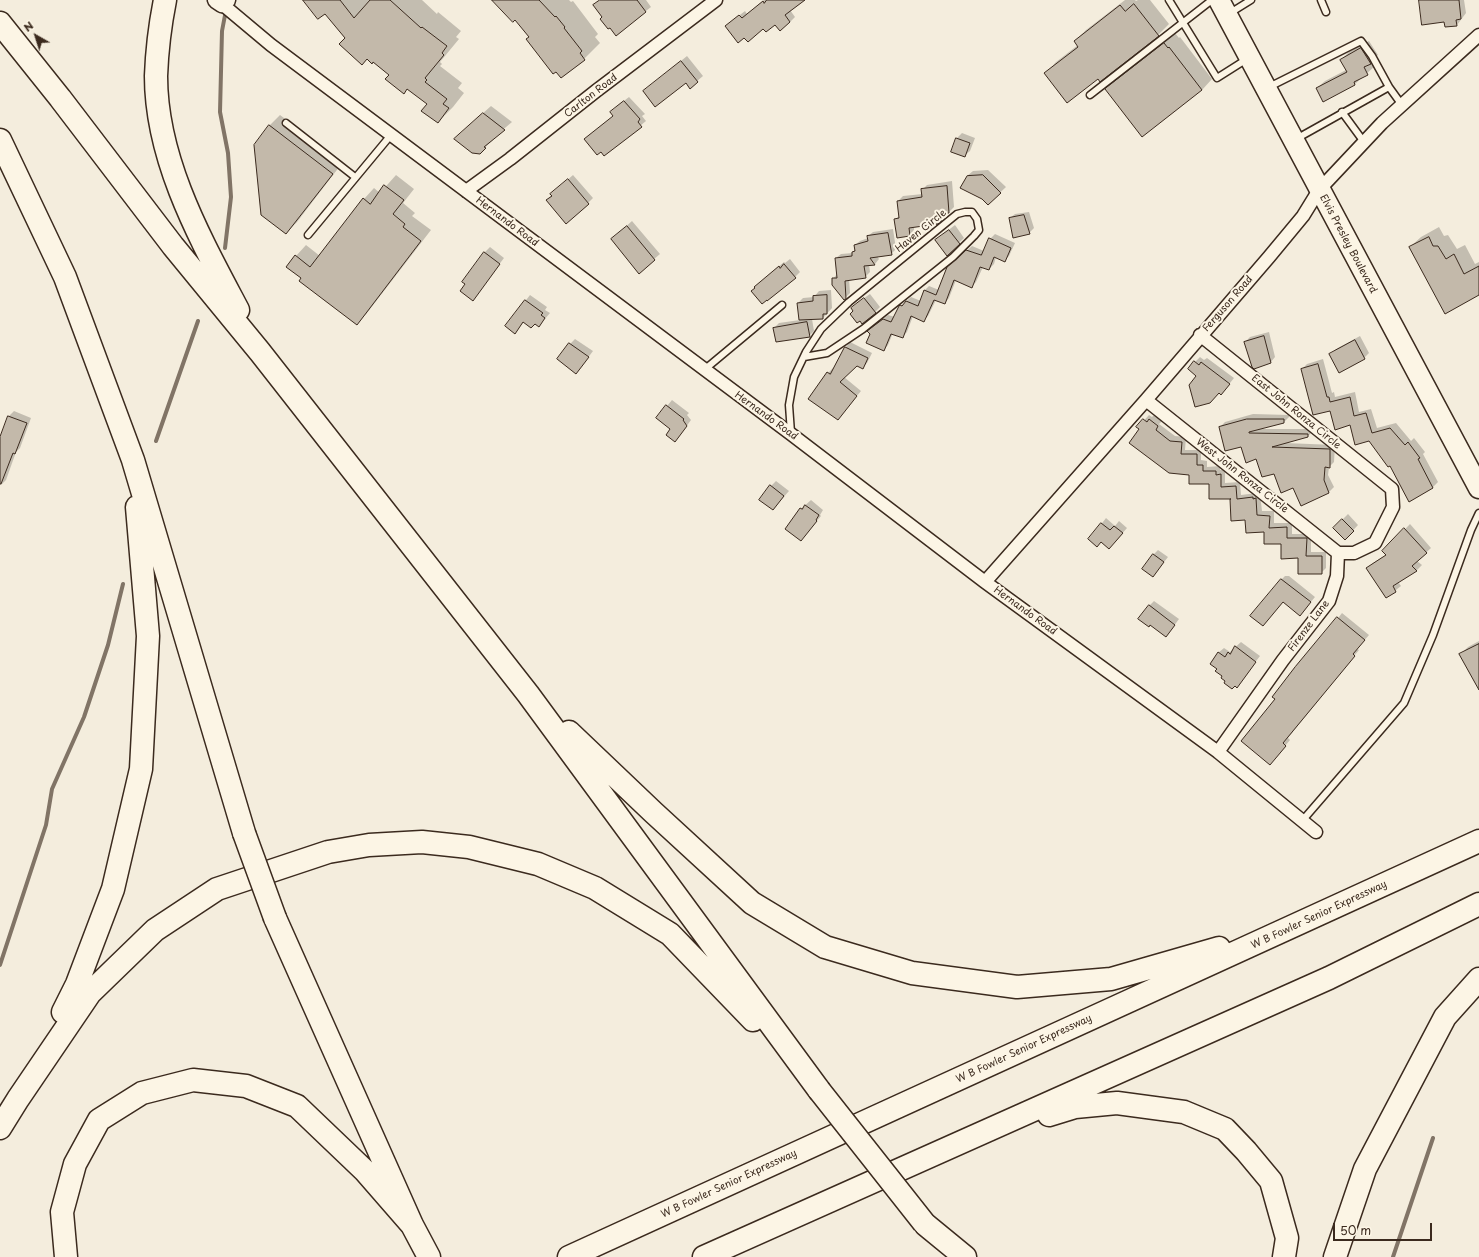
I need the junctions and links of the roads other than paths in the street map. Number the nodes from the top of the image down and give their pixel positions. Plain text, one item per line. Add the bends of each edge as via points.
1 (165, 0) edge
2 (716, 0) edge
3 (1169, 0) edge
4 (1212, 0) edge
5 (1251, 0) edge
6 (1321, 0) edge
7 (221, 1) edge
8 (1223, 7) edge
9 (1326, 12) dead end
10 (1183, 22) junction
11 (0, 23) edge
12 (1479, 36) edge
13 (1249, 58) junction
14 (1389, 87) junction
15 (1266, 88) junction
16 (1090, 95) dead end
17 (1402, 105) junction
18 (1342, 112) junction
19 (286, 123) dead end
20 (391, 135) junction
21 (0, 140) edge
22 (1293, 140) junction
23 (1364, 142) junction
24 (355, 177) junction
25 (1319, 190) junction
26 (466, 191) junction
27 (308, 235) dead end
28 (782, 305) dead end
29 (1200, 336) junction
30 (260, 352) junction
31 (804, 357) junction
32 (704, 370) junction
33 (1146, 400) junction
34 (791, 434) junction
35 (133, 460) junction
36 (1479, 488) edge
37 (1479, 513) edge
38 (1338, 553) junction
39 (985, 582) junction
40 (528, 694) junction
41 (1218, 752) junction
42 (1302, 820) junction
43 (1316, 832) dead end
44 (1479, 841) edge
45 (1365, 894) junction
46 (1479, 904) edge
47 (1479, 979) edge
48 (814, 1083) junction
49 (18, 1099) junction
50 (1006, 1122) junction
51 (0, 1128) edge
52 (925, 1224) junction
53 (412, 1225) junction
54 (1342, 1235) junction
55 (66, 1257) edge
56 (429, 1257) edge
57 (569, 1257) edge
58 (704, 1257) edge
59 (951, 1257) edge
60 (965, 1257) edge
61 (1284, 1257) edge
62 (1335, 1257) edge
63 (1338, 1257) edge

1 - 30 highway via 156,77 168,152 179,187 200,236
2 - 26 street, Carlton Road
3 - 10 lane
4 - 10 lane
5 - 8 lane
6 - 9 lane
7 - 20 street, Hernando Road via 271,46
8 - 13 main road, Elvis Presley Boulevard
10 - 13 lane via 1217,78
10 - 16 lane
11 - 30 highway via 173,246
12 - 17 street, Ferguson Road
13 - 15 main road, Elvis Presley Boulevard
14 - 15 lane via 1361,41
14 - 17 lane
14 - 18 lane
15 - 22 main road, Elvis Presley Boulevard
17 - 23 street, Ferguson Road
18 - 22 lane
18 - 23 lane
19 - 24 lane
20 - 24 lane
20 - 26 street, Hernando Road
21 - 35 highway via 65,277
22 - 25 main road, Elvis Presley Boulevard
23 - 25 street, Ferguson Road
24 - 27 lane
25 - 29 street, Ferguson Road via 1303,216
25 - 36 main road, Elvis Presley Boulevard
26 - 32 street, Hernando Road
28 - 32 lane
29 - 33 street, Ferguson Road
29 - 38 street, East John Ronza Circle via 1392,489 1393,508 1375,543 1354,554
30 - 40 highway
31 - 31 lane, Haven Circle via 827,353 863,329 953,257 979,230 977,219 972,212 957,214 849,302 821,329
31 - 34 lane, Haven Circle via 794,377 789,405
32 - 34 street, Hernando Road
33 - 38 street, West John Ronza Circle
33 - 39 street, Ferguson Road
34 - 39 street, Hernando Road
35 - 49 highway via 148,636 141,770 113,889 102,919 77,984
35 - 53 highway, bridge via 244,833 275,918
37 - 42 lane via 1404,703
38 - 41 street, Firenze Lane via 1337,576 1329,601 1283,660
39 - 41 street, Hernando Road
40 - 45 highway via 752,903 825,948 912,973 1018,987 1111,979 1217,949
40 - 48 highway
41 - 42 street, Hernando Road
42 - 43 street, Hernando Road
44 - 45 highway, W B Fowler Senior Expressway
45 - 57 highway, W B Fowler Senior Expressway
46 - 50 highway via 1329,978
47 - 54 highway via 1445,1017 1365,1169
48 - 49 highway via 670,934 601,892 538,864 469,847 422,842 369,845 328,852 217,889 155,930 90,993
48 - 52 highway, bridge
49 - 51 highway
50 - 58 highway
50 - 61 highway via 1032,1120 1075,1107 1117,1103 1184,1112 1225,1129 1271,1181 1287,1238
52 - 59 highway
52 - 60 highway
53 - 55 highway via 365,1171 297,1106 246,1086 193,1080 142,1092 99,1120 75,1164 62,1212
53 - 56 highway
54 - 62 highway
54 - 63 highway

